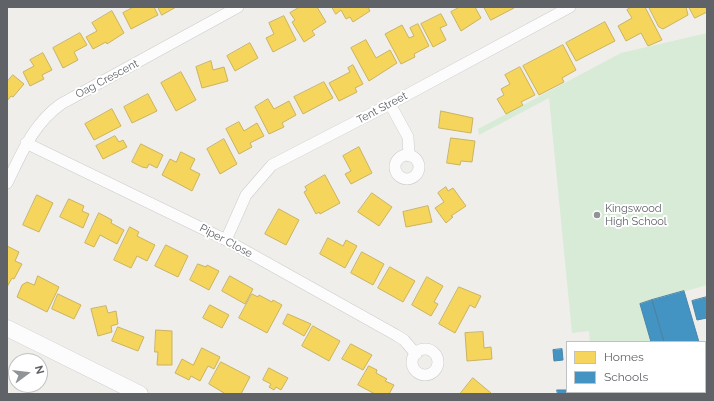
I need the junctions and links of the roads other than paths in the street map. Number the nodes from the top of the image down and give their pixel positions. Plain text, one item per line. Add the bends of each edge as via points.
1 (238, 7) edge
2 (570, 7) edge
3 (390, 104) junction
4 (26, 143) junction
5 (409, 156) dead end
6 (7, 183) edge
7 (226, 240) junction
8 (7, 328) edge
9 (416, 354) dead end
10 (140, 394) edge

1 - 4 street, Oag Crescent via 61,104 48,113
2 - 3 street, Tent Street
3 - 5 street via 408,137
3 - 7 street, Tent Street via 272,165 246,195
4 - 6 street, Oag Crescent
4 - 7 street, Piper Close
7 - 9 street, Piper Close via 396,335
8 - 10 main road

